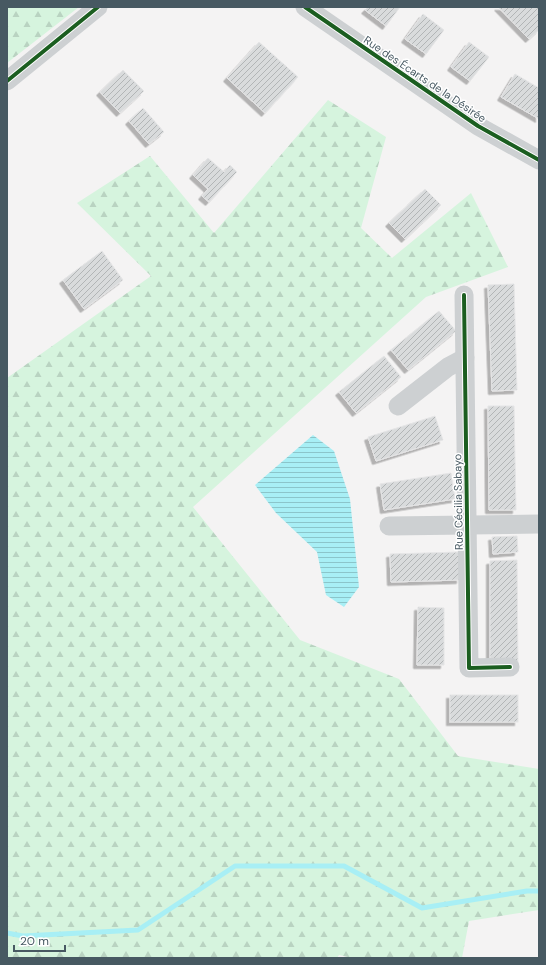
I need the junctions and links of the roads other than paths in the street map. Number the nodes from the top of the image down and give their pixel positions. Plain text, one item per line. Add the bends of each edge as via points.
1 (98, 7) edge
2 (305, 7) edge
3 (7, 81) edge
4 (539, 160) edge
5 (464, 295) dead end
6 (466, 358) junction
7 (398, 406) dead end
8 (539, 524) edge
9 (466, 525) junction
10 (389, 526) dead end
11 (510, 667) dead end

1 - 3 street
2 - 4 street, Rue des Écarts de la Désirée via 478,126
5 - 6 street, Rue Cécilia Sabayo
6 - 7 street via 448,367
6 - 9 street, Rue Cécilia Sabayo
8 - 9 street
9 - 10 street
9 - 11 street, Rue Cécilia Sabayo via 470,668

